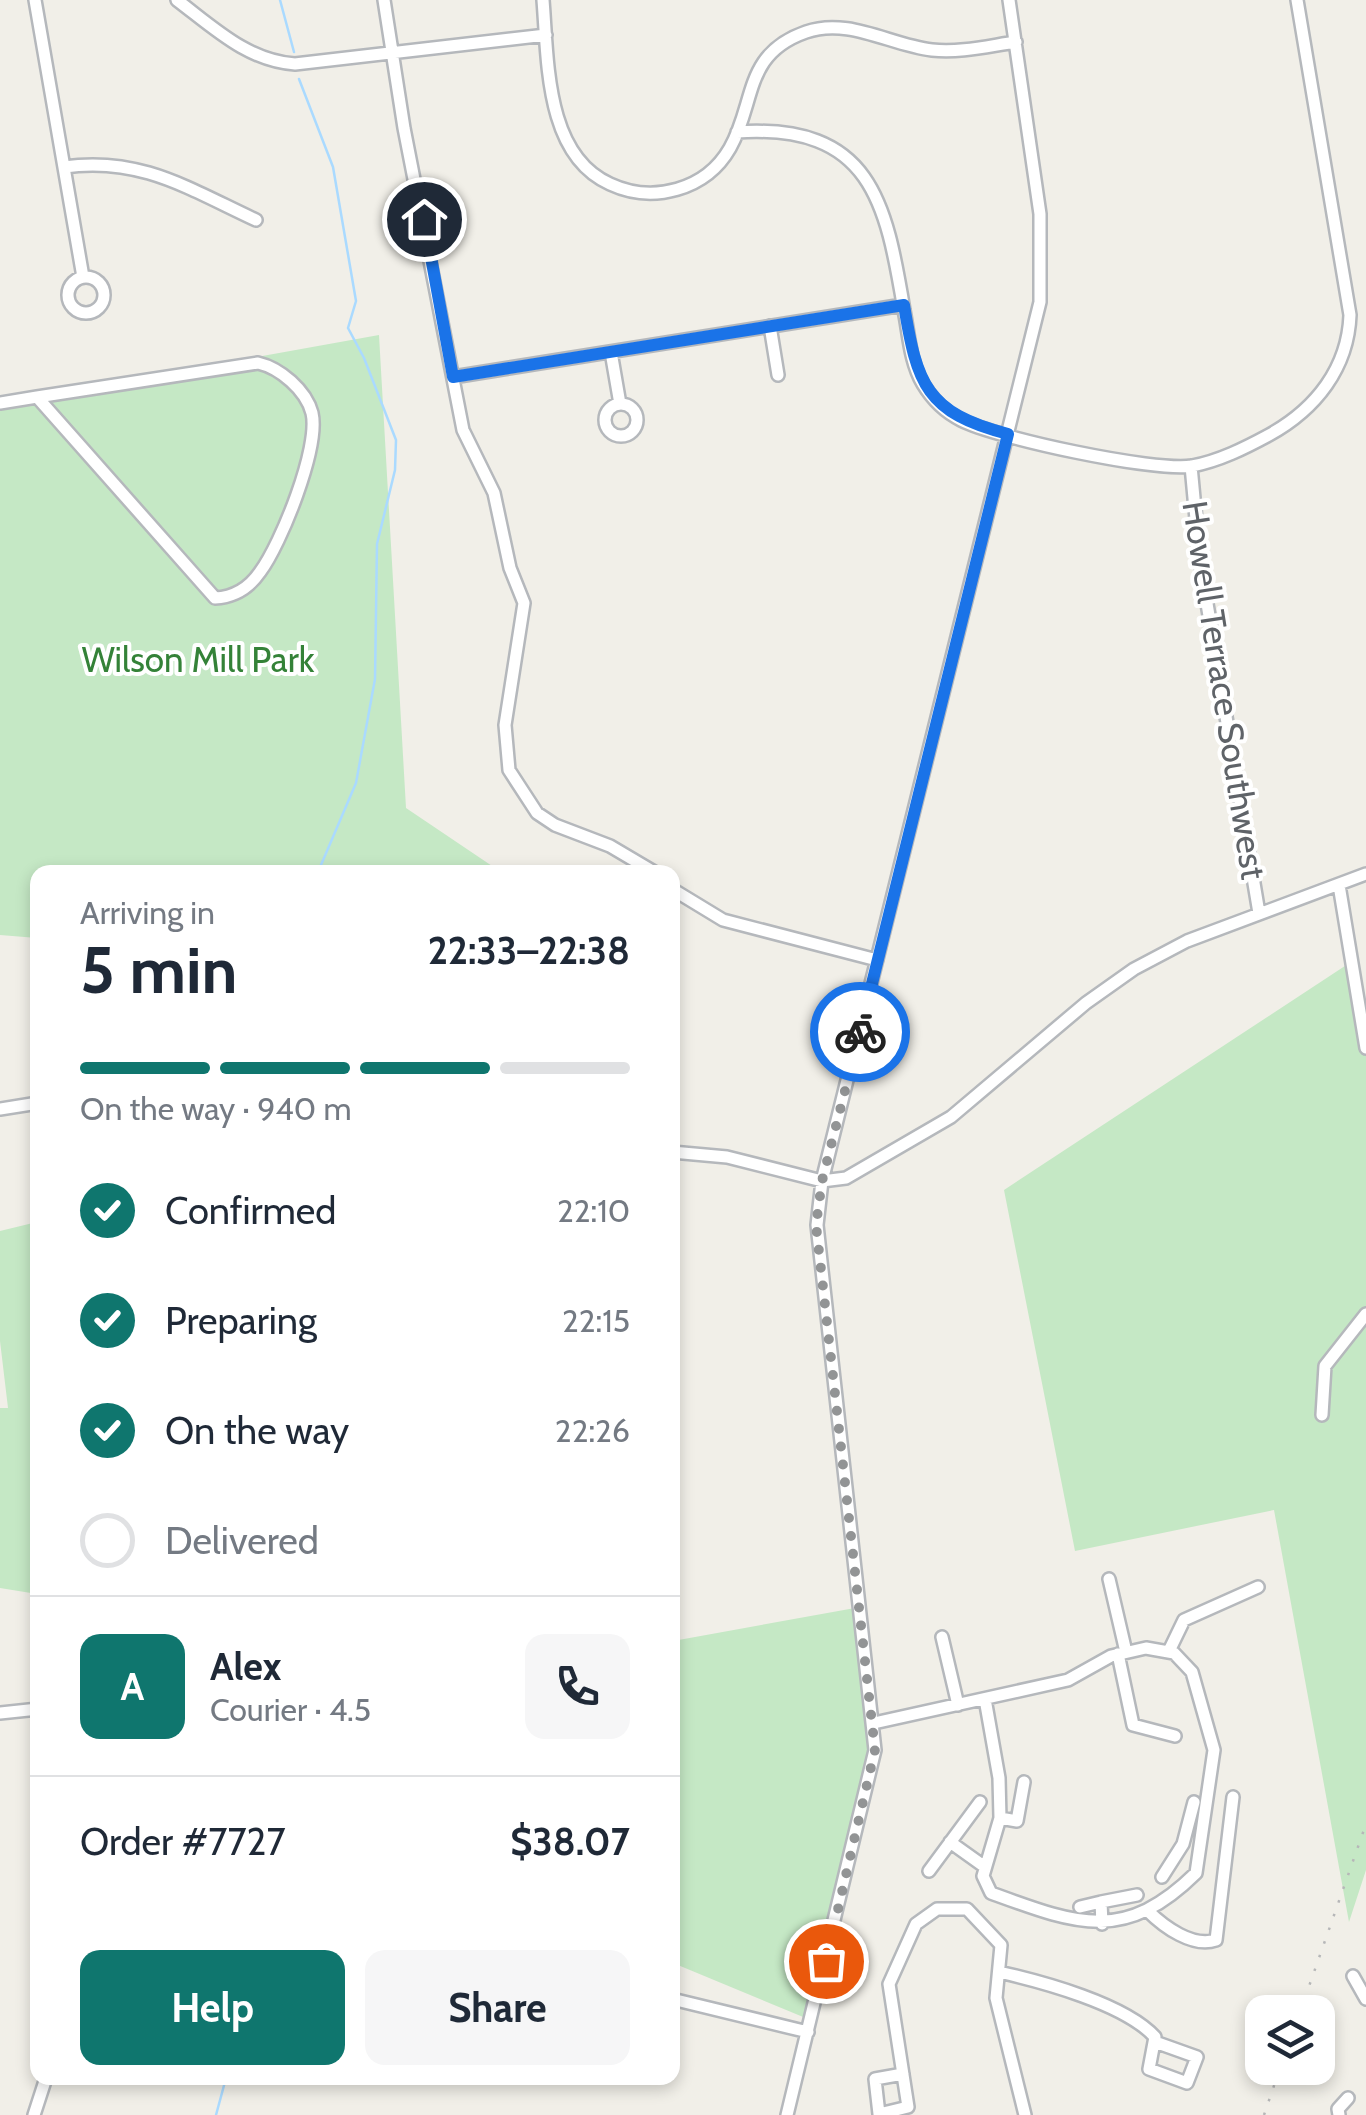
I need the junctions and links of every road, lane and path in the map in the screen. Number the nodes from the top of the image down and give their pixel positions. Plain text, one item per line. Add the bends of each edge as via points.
1 (35, 0) edge
2 (176, 0) edge
3 (384, 0) edge
4 (543, 0) edge
5 (1009, 0) edge
6 (1298, 0) edge
7 (546, 35) junction
8 (1016, 42) junction
9 (392, 50) junction
10 (737, 132) junction
11 (64, 168) junction
12 (256, 220) dead end
13 (83, 277) dead end
14 (904, 305) junction
15 (770, 326) junction
16 (612, 352) junction
17 (778, 375) dead end
18 (453, 377) junction
19 (37, 398) junction
20 (0, 403) edge
21 (620, 404) dead end
22 (1008, 434) junction
23 (1191, 466) junction
24 (642, 865) edge
25 (1366, 874) edge
26 (1339, 884) junction
27 (680, 895) edge
28 (1259, 914) junction
29 (877, 960) junction
30 (1366, 1048) edge
31 (30, 1104) edge
32 (0, 1109) edge
33 (680, 1153) edge
34 (822, 1181) junction
35 (1366, 1314) edge
36 (1322, 1416) dead end
37 (1110, 1579) dead end
38 (1258, 1587) dead end
39 (942, 1637) dead end
40 (1169, 1651) junction
41 (1122, 1653) junction
42 (984, 1699) junction
43 (958, 1705) junction
44 (30, 1709) edge
45 (0, 1713) edge
46 (874, 1723) junction
47 (1176, 1736) dead end
48 (1024, 1782) dead end
49 (1233, 1797) dead end
50 (980, 1802) dead end
51 (1194, 1802) dead end
52 (1000, 1818) junction
53 (1185, 1839) junction
54 (950, 1842) junction
55 (1203, 1847) junction
56 (1224, 1855) junction
57 (985, 1866) junction
58 (929, 1872) dead end
59 (1162, 1877) dead end
60 (1137, 1894) dead end
61 (1101, 1902) junction
62 (1080, 1906) dead end
63 (1148, 1911) junction
64 (1102, 1924) junction
65 (999, 1972) junction
66 (1353, 1976) dead end
67 (1366, 1999) edge
68 (680, 2001) edge
69 (808, 2032) junction
70 (1154, 2042) dead end
71 (902, 2074) dead end
72 (44, 2085) edge
73 (1348, 2098) dead end
74 (34, 2115) edge
75 (787, 2115) edge
76 (1025, 2115) edge
77 (1339, 2115) edge

1 - 11 street
2 - 9 street via 270,62
3 - 9 street
4 - 7 street
5 - 8 street
6 - 23 street via 1349,338 1333,377 1302,412 1246,447
7 - 9 street
7 - 10 street via 563,134 578,161 608,183 646,194 684,188 717,166
8 - 10 street via 937,51 849,28 806,32 780,45 758,68
8 - 22 street via 1044,256 1040,302
9 - 18 street
10 - 14 street via 803,136 858,171 888,220
11 - 12 street via 134,166
11 - 13 street
14 - 15 street
14 - 22 street via 914,364 930,396 961,420
15 - 16 street
15 - 17 street
16 - 18 street
16 - 21 street
18 - 24 street via 462,430 494,493 524,604 506,725 509,770 537,813
19 - 19 street via 272,366 308,402 313,433 282,534 259,574 238,593 215,598
19 - 20 street
22 - 23 street via 1148,466
22 - 29 street
23 - 28 street, Howell Terrace Southwest via 1200,562
25 - 26 street
26 - 28 street
26 - 30 street
27 - 29 street via 723,920
28 - 34 street via 1134,969 951,1117 846,1178
29 - 34 street
31 - 32 street
33 - 34 street
34 - 46 street via 819,1277
35 - 36 street via 1324,1366
37 - 41 street
38 - 40 street via 1184,1620
39 - 43 street
40 - 41 street
40 - 55 street via 1192,1672 1214,1750
41 - 42 street via 1068,1680
41 - 47 street via 1133,1725
42 - 43 street
42 - 52 street via 1000,1778
43 - 46 street
44 - 45 street
46 - 69 street via 870,1784
48 - 52 street via 1017,1821
49 - 56 street
50 - 54 street
51 - 53 street
52 - 57 street
53 - 55 street
53 - 59 street
54 - 57 street
54 - 58 street
55 - 56 street
55 - 63 street via 1196,1873
56 - 63 street via 1212,1942 1164,1928
57 - 64 street via 990,1893
60 - 61 street
61 - 62 street
61 - 64 street
63 - 64 street
65 - 70 street via 1142,2023
65 - 71 street via 1001,1945 973,1912 937,1908 916,1924 889,1984
65 - 76 street via 996,1998
66 - 67 street
68 - 69 street
69 - 75 street
72 - 74 street
73 - 77 street

